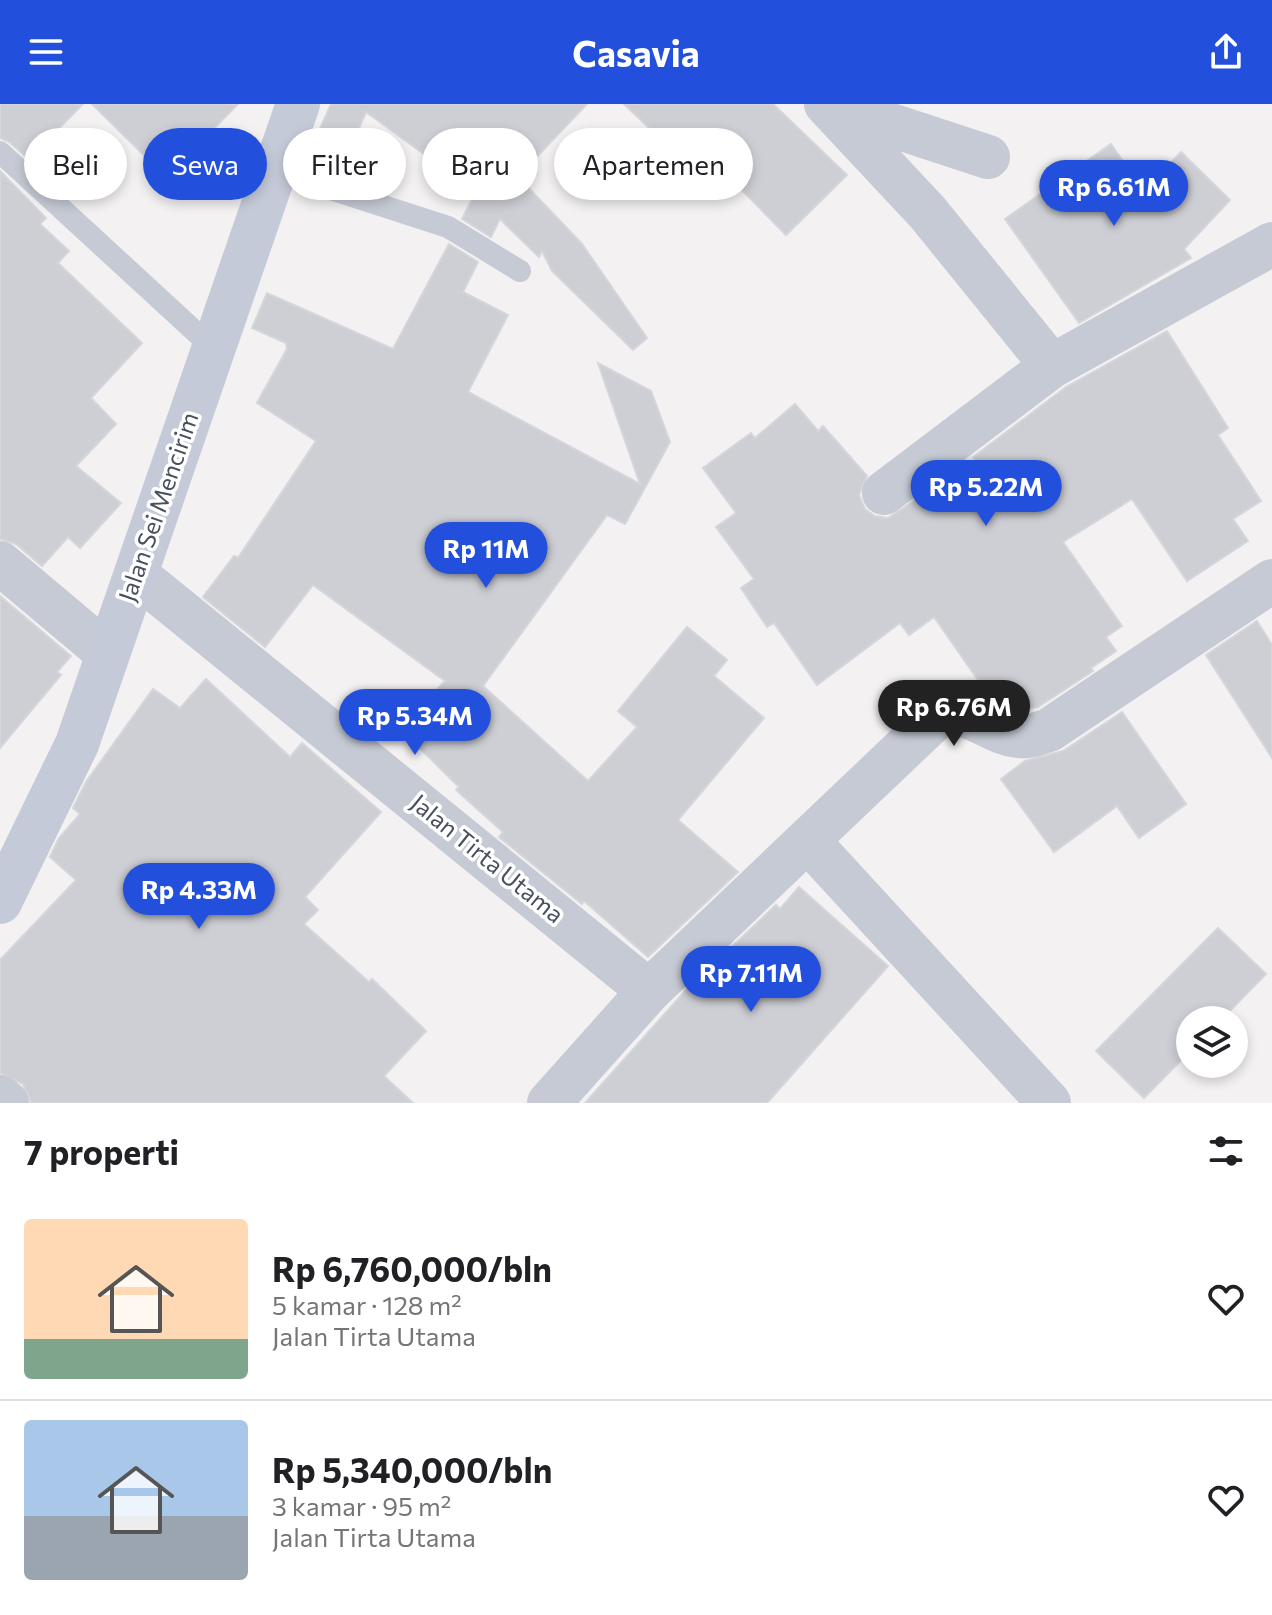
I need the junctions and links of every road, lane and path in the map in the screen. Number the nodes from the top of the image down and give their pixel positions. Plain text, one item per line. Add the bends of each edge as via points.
1 (298, 104) edge
2 (827, 104) edge
3 (0, 152) edge
4 (988, 157) dead end
5 (275, 171) junction
6 (1272, 244) edge
7 (520, 271) dead end
8 (213, 348) junction
9 (1052, 366) junction
10 (884, 493) dead end
11 (0, 563) edge
12 (138, 576) junction
13 (1272, 581) edge
14 (107, 653) junction
15 (809, 842) junction
16 (0, 902) edge
17 (649, 991) junction
18 (0, 1097) edge
19 (7, 1103) edge
20 (549, 1103) edge
21 (1049, 1103) edge

1 - 5 street, Jalan Sei Mencirim
2 - 4 street
2 - 9 street via 928,213
3 - 8 lane
5 - 7 lane via 448,227
5 - 8 street, Jalan Sei Mencirim
6 - 9 street
8 - 12 street, Jalan Sei Mencirim
9 - 10 street
11 - 14 street
12 - 14 street, Jalan Sei Mencirim
12 - 17 street, Jalan Tirta Utama
13 - 15 street via 1049,730 1017,736 973,716 939,715
14 - 16 street, Jalan Sei Mencirim via 77,744
15 - 17 street
15 - 21 street
17 - 20 street
18 - 19 street

